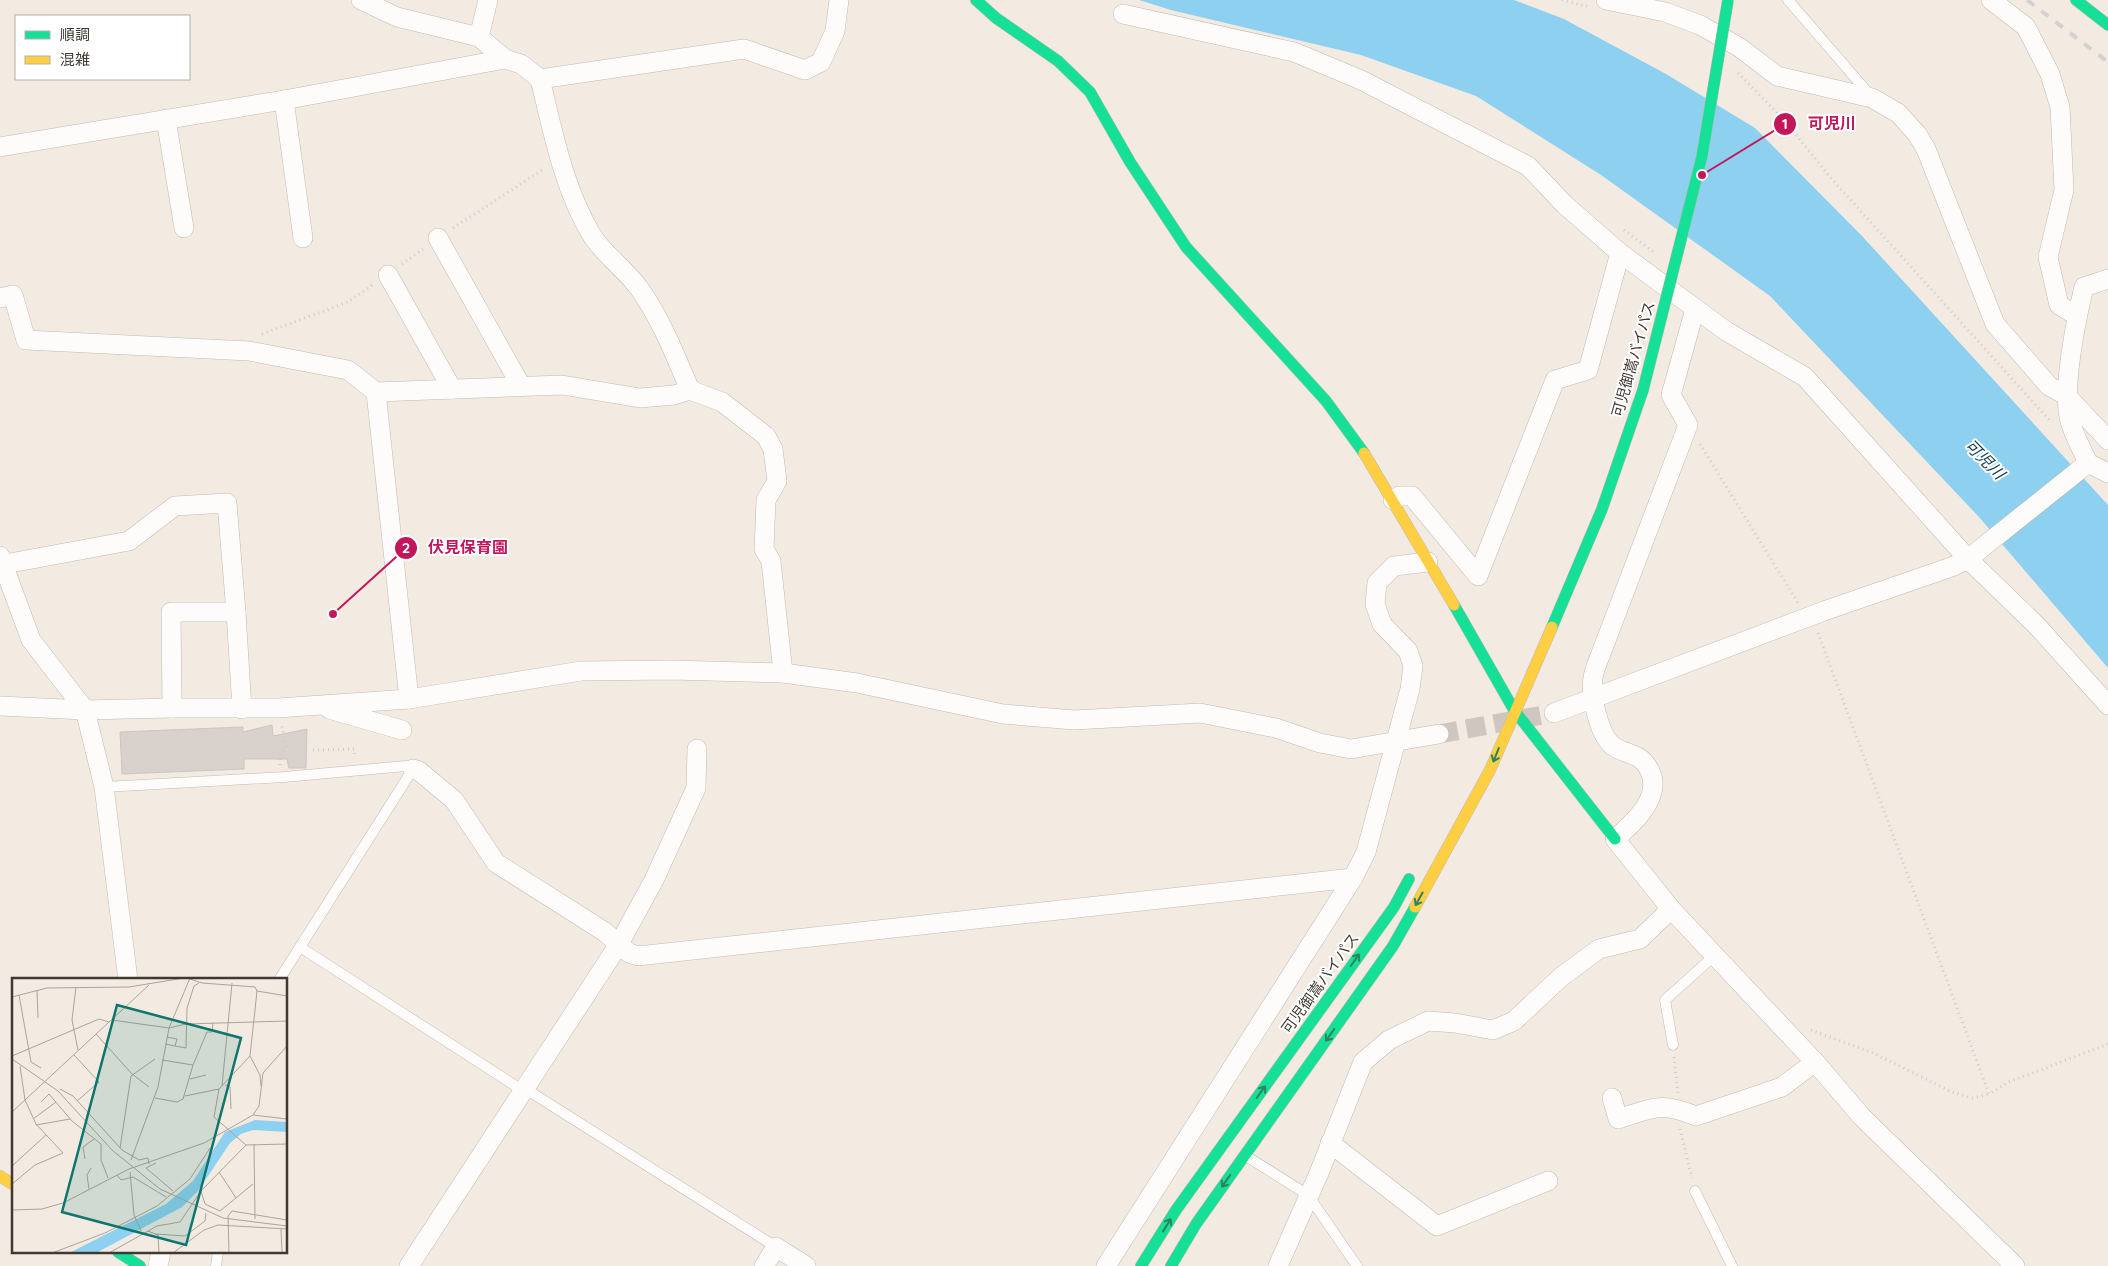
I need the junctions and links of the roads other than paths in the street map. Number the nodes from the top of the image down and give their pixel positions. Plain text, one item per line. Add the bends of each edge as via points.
1 (361, 0) edge
2 (488, 0) edge
3 (839, 0) edge
4 (976, 0) edge
5 (1728, 0) edge
6 (1788, 0) edge
7 (1991, 0) edge
8 (2076, 0) edge
9 (1602, 4) edge
10 (1123, 14) dead end
11 (2108, 25) edge
12 (479, 37) junction
13 (505, 59) junction
14 (540, 79) junction
15 (1872, 98) junction
16 (284, 100) junction
17 (166, 119) junction
18 (0, 147) edge
19 (184, 228) dead end
20 (303, 238) dead end
21 (438, 238) dead end
22 (1620, 253) junction
23 (388, 274) dead end
24 (2108, 279) edge
25 (0, 298) edge
26 (1696, 309) junction
27 (2077, 316) junction
28 (522, 386) junction
29 (452, 389) junction
30 (690, 390) junction
31 (376, 392) junction
32 (2067, 396) junction
33 (2108, 440) edge
34 (2088, 464) junction
35 (2108, 473) edge
36 (1392, 500) junction
37 (1968, 559) junction
38 (1, 562) edge
39 (1428, 562) junction
40 (236, 612) junction
41 (783, 673) junction
42 (1594, 698) junction
43 (409, 699) junction
44 (2108, 705) edge
45 (0, 706) edge
46 (316, 706) junction
47 (172, 708) junction
48 (242, 708) junction
49 (85, 710) junction
50 (1514, 710) junction
51 (1554, 713) tunnel mouth
52 (402, 730) dead end
53 (1439, 734) tunnel mouth
54 (1397, 742) junction
55 (1487, 748) dead end
56 (697, 749) dead end
57 (413, 769) junction
58 (104, 787) junction
59 (1615, 838) junction
60 (1413, 873) dead end
61 (1354, 878) junction
62 (1671, 909) junction
63 (619, 944) junction
64 (300, 947) junction
65 (1714, 956) junction
66 (128, 978) edge
67 (280, 978) edge
68 (1673, 1045) dead end
69 (1815, 1062) junction
70 (522, 1090) junction
71 (1612, 1098) dead end
72 (1330, 1143) junction
73 (1245, 1155) junction
74 (0, 1176) edge
75 (1548, 1181) dead end
76 (12, 1184) edge
77 (1696, 1191) dead end
78 (1308, 1195) junction
79 (776, 1247) junction
80 (121, 1254) edge
81 (140, 1266) edge
82 (409, 1266) edge
83 (764, 1266) edge
84 (806, 1266) edge
85 (1106, 1266) edge
86 (1141, 1266) edge
87 (1171, 1266) edge
88 (1278, 1266) edge
89 (1357, 1266) edge
90 (1732, 1266) edge
91 (2015, 1266) edge

1 - 12 street via 396,16
2 - 12 street
3 - 14 street via 835,31 821,62 805,70 744,49
4 - 36 main road via 996,18 1058,61 1090,92 1130,162 1186,247 1326,401 1362,450
5 - 50 main road, 可児御嵩バイパス, bridge via 1702,156 1643,390 1602,509
6 - 15 lane
7 - 27 street via 2026,26 2050,74 2060,107 2064,190 2048,257 2059,305
8 - 11 main road
9 - 15 street via 1665,12 1700,25 1739,47 1777,76
10 - 22 street via 1294,52 1361,80 1528,166 1565,205
12 - 13 street
13 - 14 street via 521,64
13 - 16 street
14 - 30 street via 559,159 575,203 592,236 638,286 655,312
15 - 32 street via 1898,113 1918,134 1995,324 2049,386
16 - 17 street
16 - 20 street
17 - 18 street
17 - 19 street
21 - 28 street
22 - 26 street
22 - 36 street via 1588,370 1556,380 1478,576 1412,496 1399,496
23 - 29 street
24 - 27 street via 2084,287
25 - 31 street via 14,295 26,340 249,351 348,370
26 - 37 street via 1805,377
26 - 42 street via 1671,395 1688,425 1600,656 1593,678
27 - 32 street
28 - 29 street
28 - 30 street via 562,385 640,398
29 - 31 street
30 - 41 street via 722,402 766,436 773,449 778,481 766,500 764,549 771,561
31 - 43 street
32 - 33 street
32 - 34 street via 2069,419
34 - 35 street
34 - 37 street
36 - 39 main road
37 - 42 street
37 - 44 street via 2038,627
38 - 40 street via 129,540 175,506 227,503
38 - 49 street via 31,640
39 - 50 main road
39 - 54 street via 1394,566 1377,583 1375,604 1382,624 1408,651 1413,666
40 - 47 street via 171,612
40 - 48 street
41 - 43 street via 581,671
41 - 54 street via 857,683 1004,714 1074,720 1200,713 1276,728 1320,743 1351,749
42 - 51 street
42 - 59 street via 1605,735 1614,747 1644,762 1653,782 1651,798 1638,818
43 - 46 street
45 - 49 street
46 - 48 street
46 - 52 street
47 - 48 street
47 - 49 street
49 - 58 street
50 - 55 main road, 可児御嵩バイパス
50 - 59 main road
50 -> 73 main road, 可児御嵩バイパス via 1490,770 1393,946
53 - 54 street
54 - 61 street via 1366,852
56 - 63 street via 696,788 654,880
57 - 58 lane via 406,766 284,777
57 - 63 street via 419,770 454,800 496,863
57 - 64 lane
58 - 66 street
59 - 62 street
86 -> 60 main road, 可児御嵩バイパス via 1176,1210 1394,907
61 - 63 street via 638,956
61 - 85 street
62 - 65 street
62 - 72 street via 1640,939 1599,949 1561,977 1514,1020 1493,1030 1428,1021 1389,1040 1363,1062
63 - 70 street
64 - 67 lane
64 - 70 lane
65 - 68 lane via 1665,1000
65 - 69 street
69 - 71 street via 1782,1087 1696,1116 1661,1106 1618,1119
69 - 91 street via 1862,1118
70 - 79 lane via 532,1093
70 - 82 street
72 - 75 street via 1437,1226
72 - 78 street
73 - 78 lane
73 -> 87 main road, 可児御嵩バイパス
74 - 76 main road
77 - 90 lane
78 - 88 street
78 - 89 lane
79 - 83 street
79 - 84 street
80 - 81 main road

